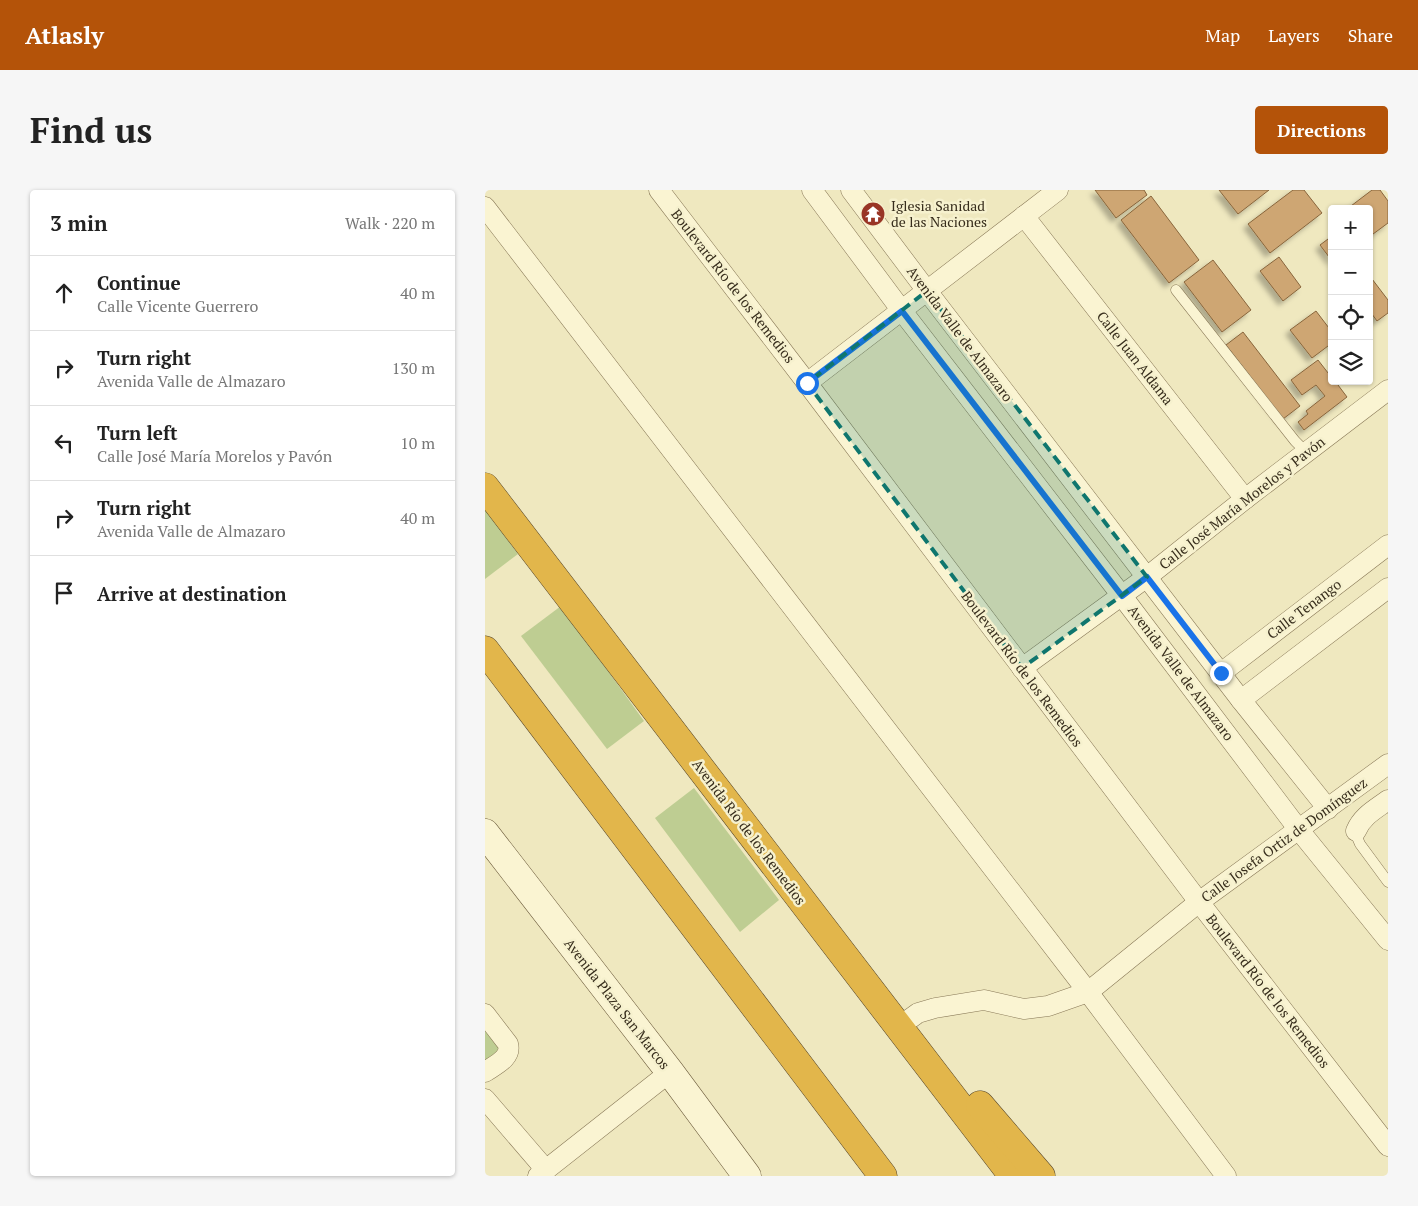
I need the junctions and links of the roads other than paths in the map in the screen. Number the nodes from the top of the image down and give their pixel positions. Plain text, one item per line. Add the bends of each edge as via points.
1 (659, 190) edge
2 (812, 190) edge
3 (851, 190) edge
4 (1058, 190) edge
5 (485, 207) edge
6 (1024, 216) junction
7 (1176, 290) dead end
8 (927, 291) junction
9 (902, 311) junction
10 (807, 383) junction
11 (1388, 390) edge
12 (1306, 452) junction
13 (485, 487) edge
14 (1245, 499) junction
15 (1388, 545) edge
16 (1147, 577) junction
17 (1388, 588) edge
18 (1122, 596) junction
19 (485, 650) edge
20 (1022, 668) junction
21 (1221, 673) junction
22 (1241, 700) junction
23 (1388, 764) edge
24 (1388, 800) edge
25 (1328, 809) junction
26 (1299, 830) junction
27 (1356, 831) joint
28 (485, 833) edge
29 (1388, 882) edge
30 (1199, 902) junction
31 (1388, 940) edge
32 (1088, 992) junction
33 (485, 1014) edge
34 (907, 1037) junction
35 (485, 1072) edge
36 (669, 1072) junction
37 (485, 1099) edge
38 (1388, 1146) edge
39 (553, 1171) edge
40 (747, 1176) edge
41 (883, 1176) edge
42 (1013, 1176) edge
43 (1041, 1176) edge
44 (1226, 1176) edge

1 - 10 street, Boulevard Río de los Remedios
2 - 9 street, Avenida Valle de Almazaro
3 - 8 street, Avenida Valle de Almazaro
4 - 6 street
5 - 32 street
6 - 8 street
6 - 14 street, Calle Juan Aldama
7 - 12 lane
8 - 9 street
8 - 16 street, Avenida Valle de Almazaro
9 - 10 street
9 - 18 street, Avenida Valle de Almazaro
10 - 20 street, Boulevard Río de los Remedios
11 - 12 street, Calle José María Morelos y Pavón
12 - 14 street, Calle José María Morelos y Pavón
13 - 34 highway, Avenida Río de los Remedios
14 - 16 street, Calle José María Morelos y Pavón
15 - 21 street, Calle Tenango
16 - 18 street, Calle José María Morelos y Pavón
16 - 21 street, Avenida Valle de Almazaro
17 - 22 street
18 - 20 street, Calle José María Morelos y Pavón
18 - 26 street, Avenida Valle de Almazaro
19 - 41 highway
20 - 30 street, Boulevard Río de los Remedios
21 - 22 street, Avenida Valle de Almazaro
22 - 25 street, Avenida Valle de Almazaro
23 - 25 street, Calle Josefa Ortiz de Domínguez
24 - 27 street via 1363,818
25 - 26 street, Calle Josefa Ortiz de Domínguez
26 - 30 street, Calle Josefa Ortiz de Domínguez
26 - 31 street, Avenida Valle de Almazaro
27 - 29 lane via 1360,844
28 - 36 street, Avenida Plaza San Marcos
30 - 32 street, Calle Josefa Ortiz de Domínguez
30 - 38 street, Boulevard Río de los Remedios
32 - 34 street, Calle Josefa Ortiz de Domínguez via 1048,1006 1024,1009 984,1000 935,1008 917,1013
32 - 44 street
33 - 35 street via 509,1047 506,1057
34 - 42 highway, Avenida Río de los Remedios
34 - 43 highway via 969,1092
36 - 39 street
36 - 40 street, Avenida Plaza San Marcos
37 - 39 street

